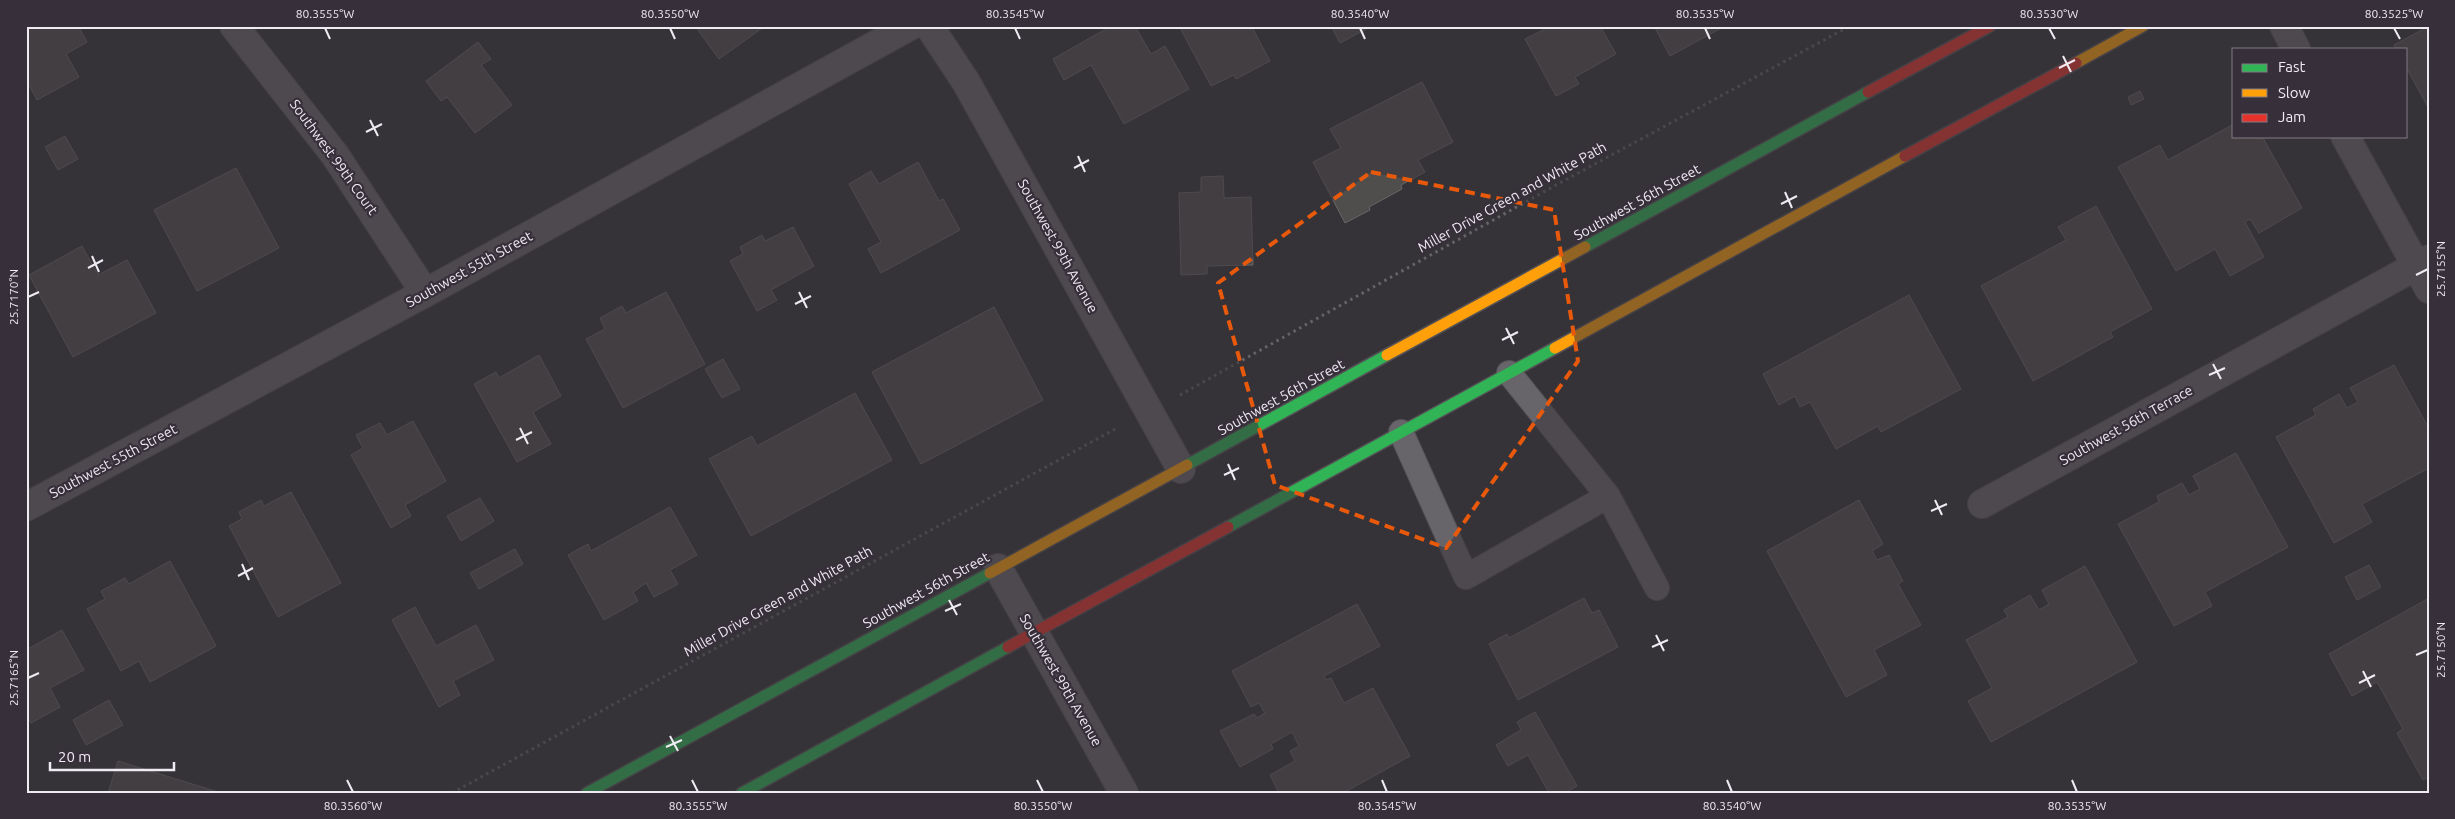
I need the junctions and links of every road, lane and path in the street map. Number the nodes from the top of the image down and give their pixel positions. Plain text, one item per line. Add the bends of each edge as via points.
1 (234, 26) edge
2 (910, 26) edge
3 (929, 26) edge
4 (1850, 26) edge
5 (1990, 26) edge
6 (2143, 26) edge
7 (2284, 26) edge
8 (2295, 48) edge
9 (2346, 138) edge
10 (2425, 271) edge
11 (426, 293) junction
12 (1509, 373) junction
13 (1188, 391) dead end
14 (1115, 430) dead end
15 (1401, 432) junction
16 (1181, 469) junction
17 (1608, 496) junction
18 (1982, 504) dead end
19 (26, 507) edge
20 (998, 568) junction
21 (1657, 588) dead end
22 (1034, 634) junction
23 (452, 793) edge
24 (586, 793) edge
25 (742, 793) edge
26 (1124, 793) edge

1 - 11 street, Southwest 99th Court via 335,155
2 - 11 street, Southwest 55th Street
3 - 16 street, Southwest 99th Avenue via 966,82
4 - 13 path, Miller Drive Green and White Path via 1556,185
5 - 16 main road, Southwest 56th Street
6 - 12 main road
7 - 8 street
9 - 10 street
10 - 18 street, Southwest 56th Terrace
11 - 19 street, Southwest 55th Street
12 - 15 main road
12 - 17 lane
14 - 23 path, Miller Drive Green and White Path
15 - 17 lane via 1466,577
15 - 22 main road
16 - 20 main road, Southwest 56th Street
17 - 21 lane
20 - 22 street, Southwest 99th Avenue
20 - 24 main road, Southwest 56th Street
22 - 25 main road
22 - 26 street, Southwest 99th Avenue

